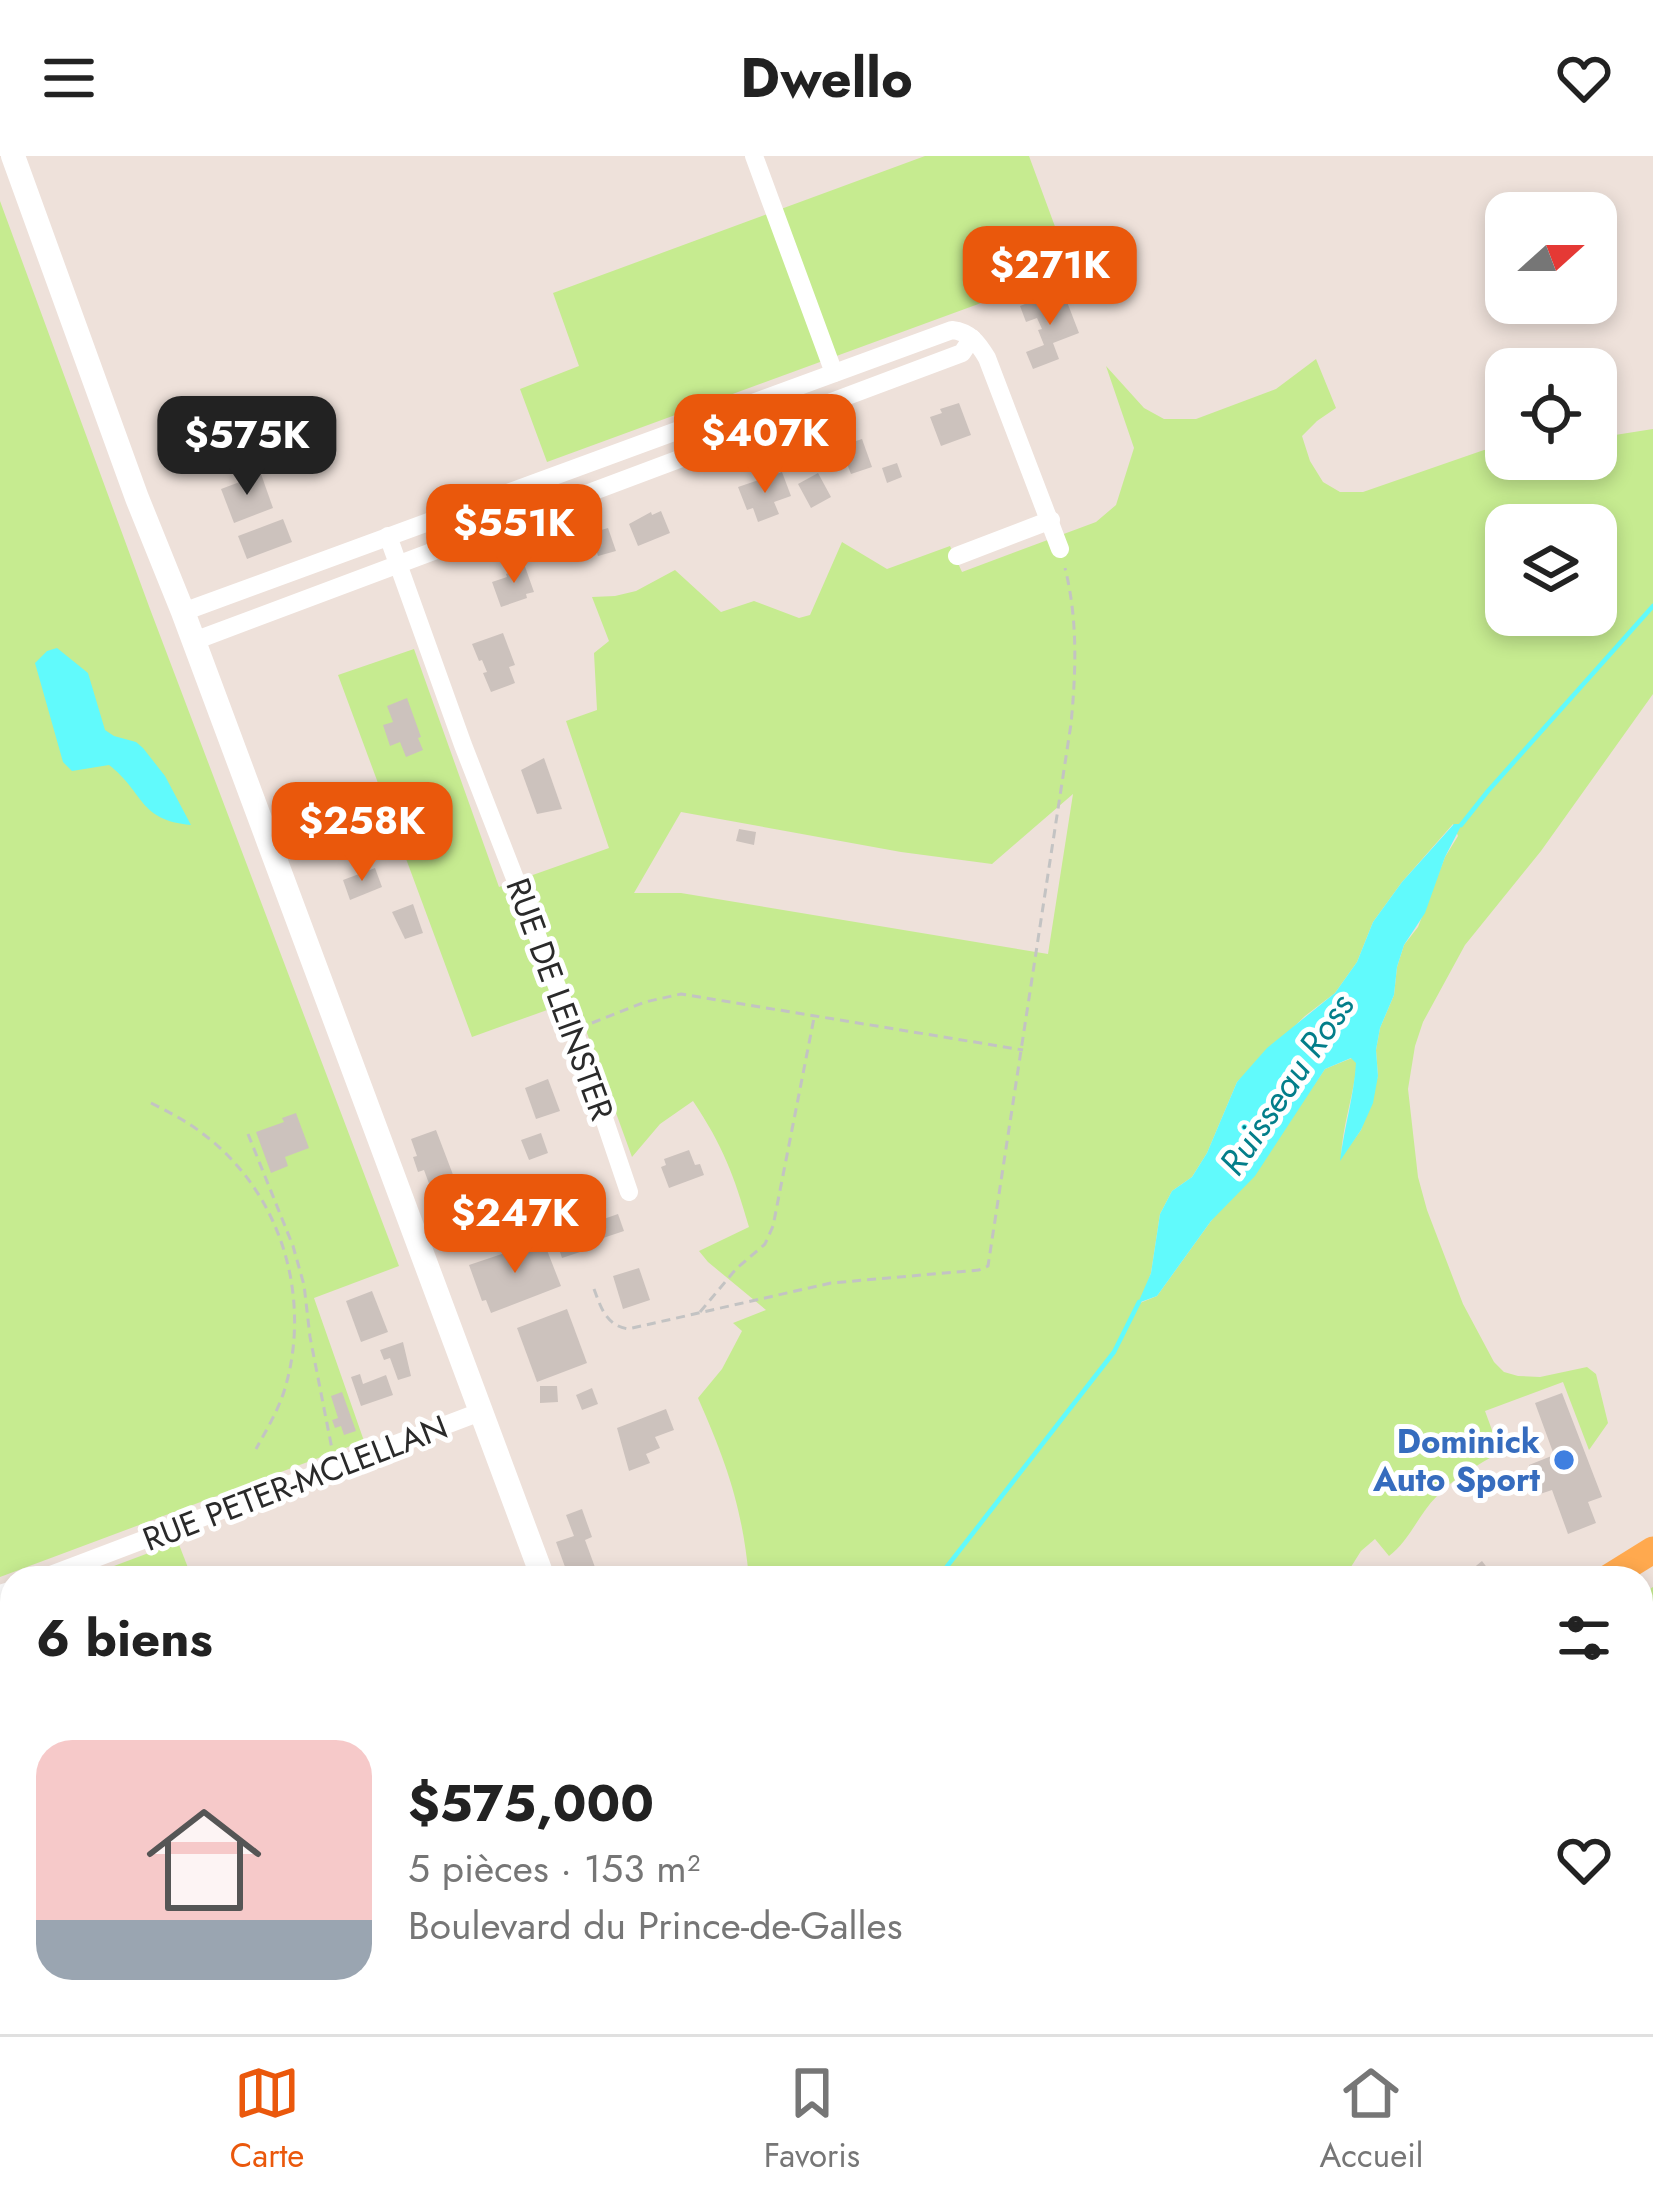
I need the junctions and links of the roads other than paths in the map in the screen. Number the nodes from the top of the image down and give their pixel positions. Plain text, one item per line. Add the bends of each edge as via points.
1 (13, 156) edge
2 (754, 156) edge
3 (972, 338) junction
4 (834, 373) junction
5 (760, 399) junction
6 (770, 426) junction
7 (1051, 520) junction
8 (388, 536) junction
9 (1060, 549) road end
10 (957, 556) dead end
11 (399, 565) junction
12 (183, 612) junction
13 (194, 641) junction
14 (629, 1192) dead end
15 (480, 1412) junction
16 (1653, 1550) edge
17 (75, 1566) edge
18 (538, 1566) edge
19 (1627, 1566) edge

1 - 12 main road
2 - 4 street
3 - 4 street via 952,330
3 - 6 street via 962,353
3 - 7 street via 995,375
4 - 5 street
5 - 6 street
5 - 8 street
6 - 11 street
7 - 9 street
7 - 10 street
8 - 11 street, RUE DE LEINSTER
8 - 12 street
11 - 13 street
11 - 14 street, RUE DE LEINSTER
12 - 13 main road
13 - 15 main road
15 - 17 street, RUE PETER-MCLELLAN
15 - 18 main road
16 - 19 main road

